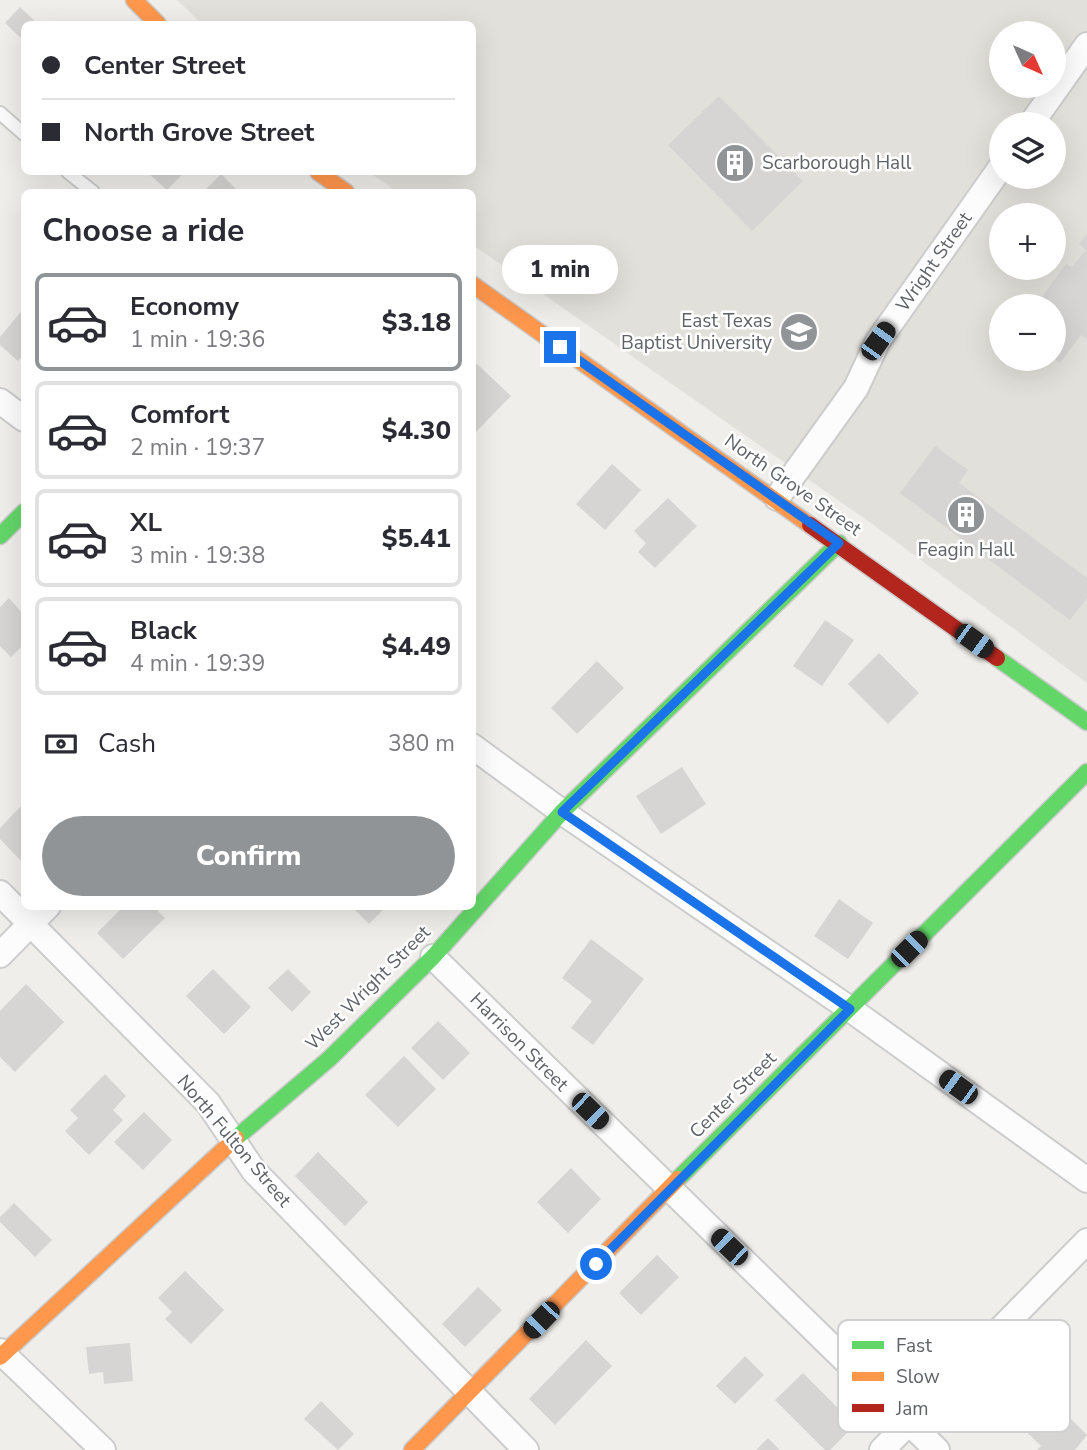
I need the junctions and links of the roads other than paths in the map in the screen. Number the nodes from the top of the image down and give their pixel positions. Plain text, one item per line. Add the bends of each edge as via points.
1 (134, 0) edge
2 (155, 21) edge
3 (1087, 46) edge
4 (1040, 112) edge
5 (0, 113) edge
6 (21, 131) edge
7 (72, 175) edge
8 (322, 175) edge
9 (989, 184) edge
10 (89, 189) edge
11 (339, 189) edge
12 (476, 287) edge
13 (0, 401) edge
14 (21, 417) edge
15 (777, 498) junction
16 (21, 515) edge
17 (0, 536) edge
18 (839, 543) junction
19 (1087, 722) edge
20 (476, 749) edge
21 (1087, 772) edge
22 (562, 812) junction
23 (0, 893) edge
24 (21, 905) edge
25 (476, 909) edge
26 (475, 910) edge
27 (40, 915) edge
28 (0, 955) edge
29 (433, 957) junction
30 (850, 1009) junction
31 (232, 1142) junction
32 (1087, 1180) edge
33 (668, 1189) junction
34 (1087, 1241) edge
35 (1010, 1320) edge
36 (1, 1354) edge
37 (838, 1354) edge
38 (468, 1394) junction
39 (900, 1432) edge
40 (918, 1432) edge
41 (103, 1450) edge
42 (412, 1450) edge
43 (526, 1450) edge
44 (882, 1450) edge
45 (937, 1450) edge

1 - 2 street
3 - 4 street
5 - 6 lane
7 - 10 lane
8 - 11 street
9 - 15 street, Wright Street via 878,341 856,388
12 - 15 street, North Grove Street
13 - 14 street
15 - 18 street, North Grove Street
16 - 17 street
18 - 19 street, North Grove Street
18 - 22 street, West Wright Street
20 - 22 street
21 - 30 street, Center Street
22 - 25 street, West Wright Street
22 - 30 street
23 - 24 street, North Fulton Street
26 - 29 street, West Wright Street
27 - 28 street
27 - 31 street, North Fulton Street via 208,1104
29 - 31 street, West Wright Street via 329,1059
29 - 33 street, Harrison Street
30 - 32 street
30 - 33 street, Center Street
31 - 36 street, West Wright Street
31 - 38 street, North Fulton Street via 254,1171
33 - 37 street, Harrison Street
33 - 38 street, Center Street
34 - 35 street
36 - 41 street
38 - 42 street, Center Street
38 - 43 street, North Fulton Street
39 - 44 street
40 - 45 street, Harrison Street

